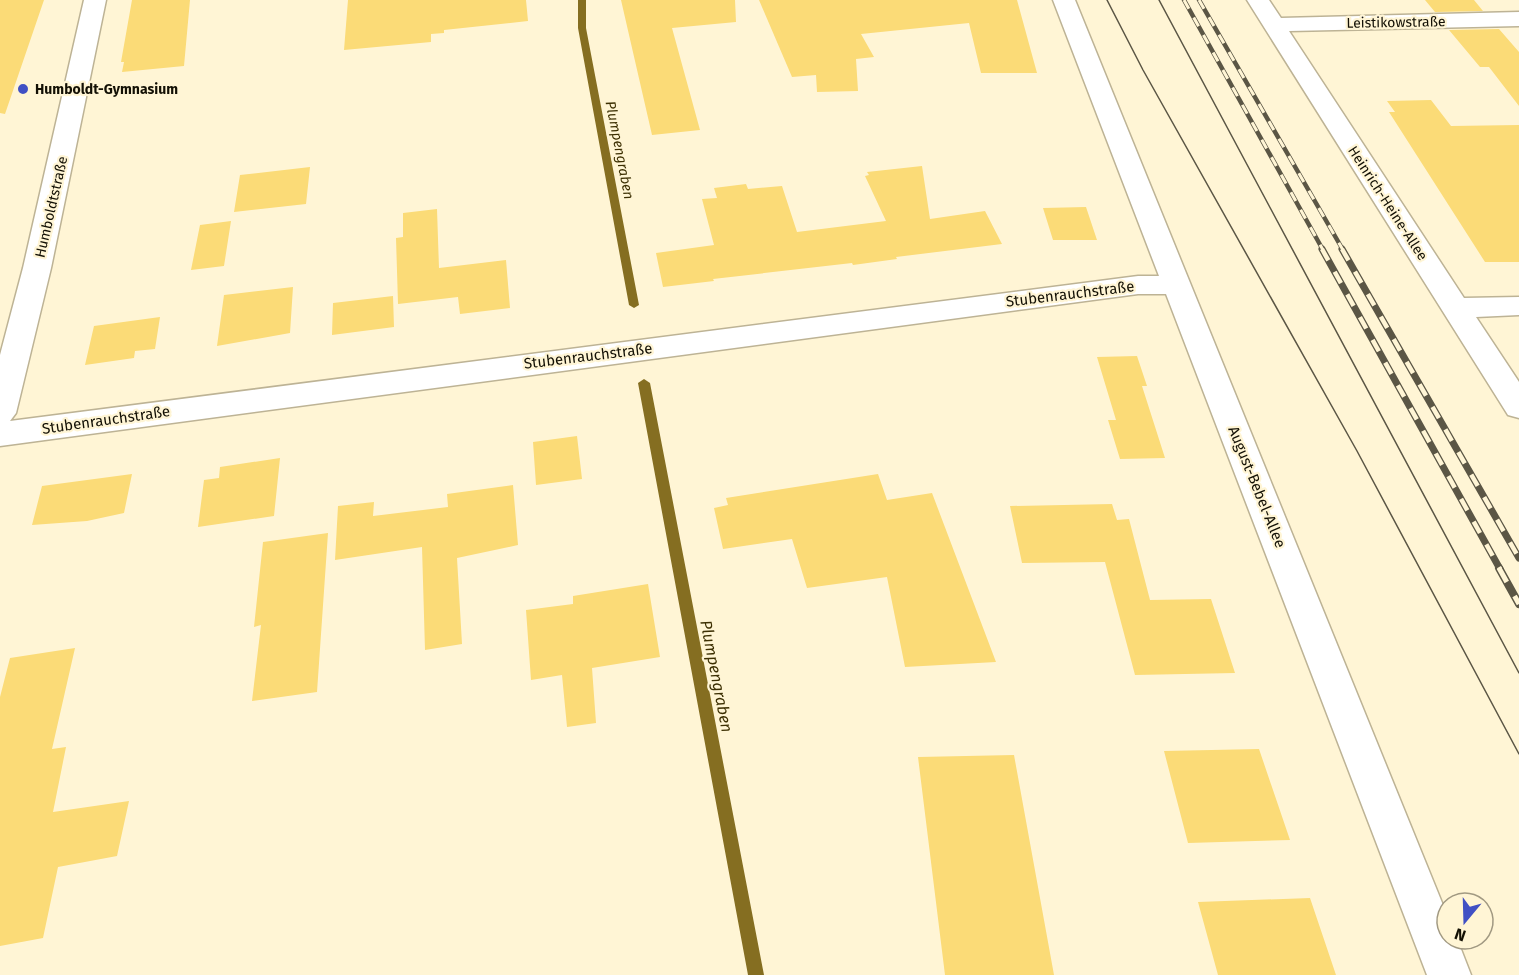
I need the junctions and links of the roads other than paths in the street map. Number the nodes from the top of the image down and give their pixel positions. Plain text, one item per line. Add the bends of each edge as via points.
1 (95, 0) edge
2 (1064, 0) edge
3 (1258, 0) edge
4 (1519, 19) edge
5 (1274, 25) junction
6 (1176, 285) junction
7 (1519, 306) edge
8 (1455, 308) junction
9 (1519, 407) edge
10 (0, 413) edge
11 (0, 434) edge
12 (1449, 975) edge

1 - 10 street, Humboldtstraße via 31,295
2 - 6 street, August-Bebel-Allee
3 - 5 street, Heinrich-Heine-Allee
4 - 5 street, Leistikowstraße
5 - 8 street, Heinrich-Heine-Allee
6 - 11 street, Stubenrauchstraße via 1114,288
6 - 12 street, August-Bebel-Allee
7 - 8 street
8 - 9 street, Heinrich-Heine-Allee

